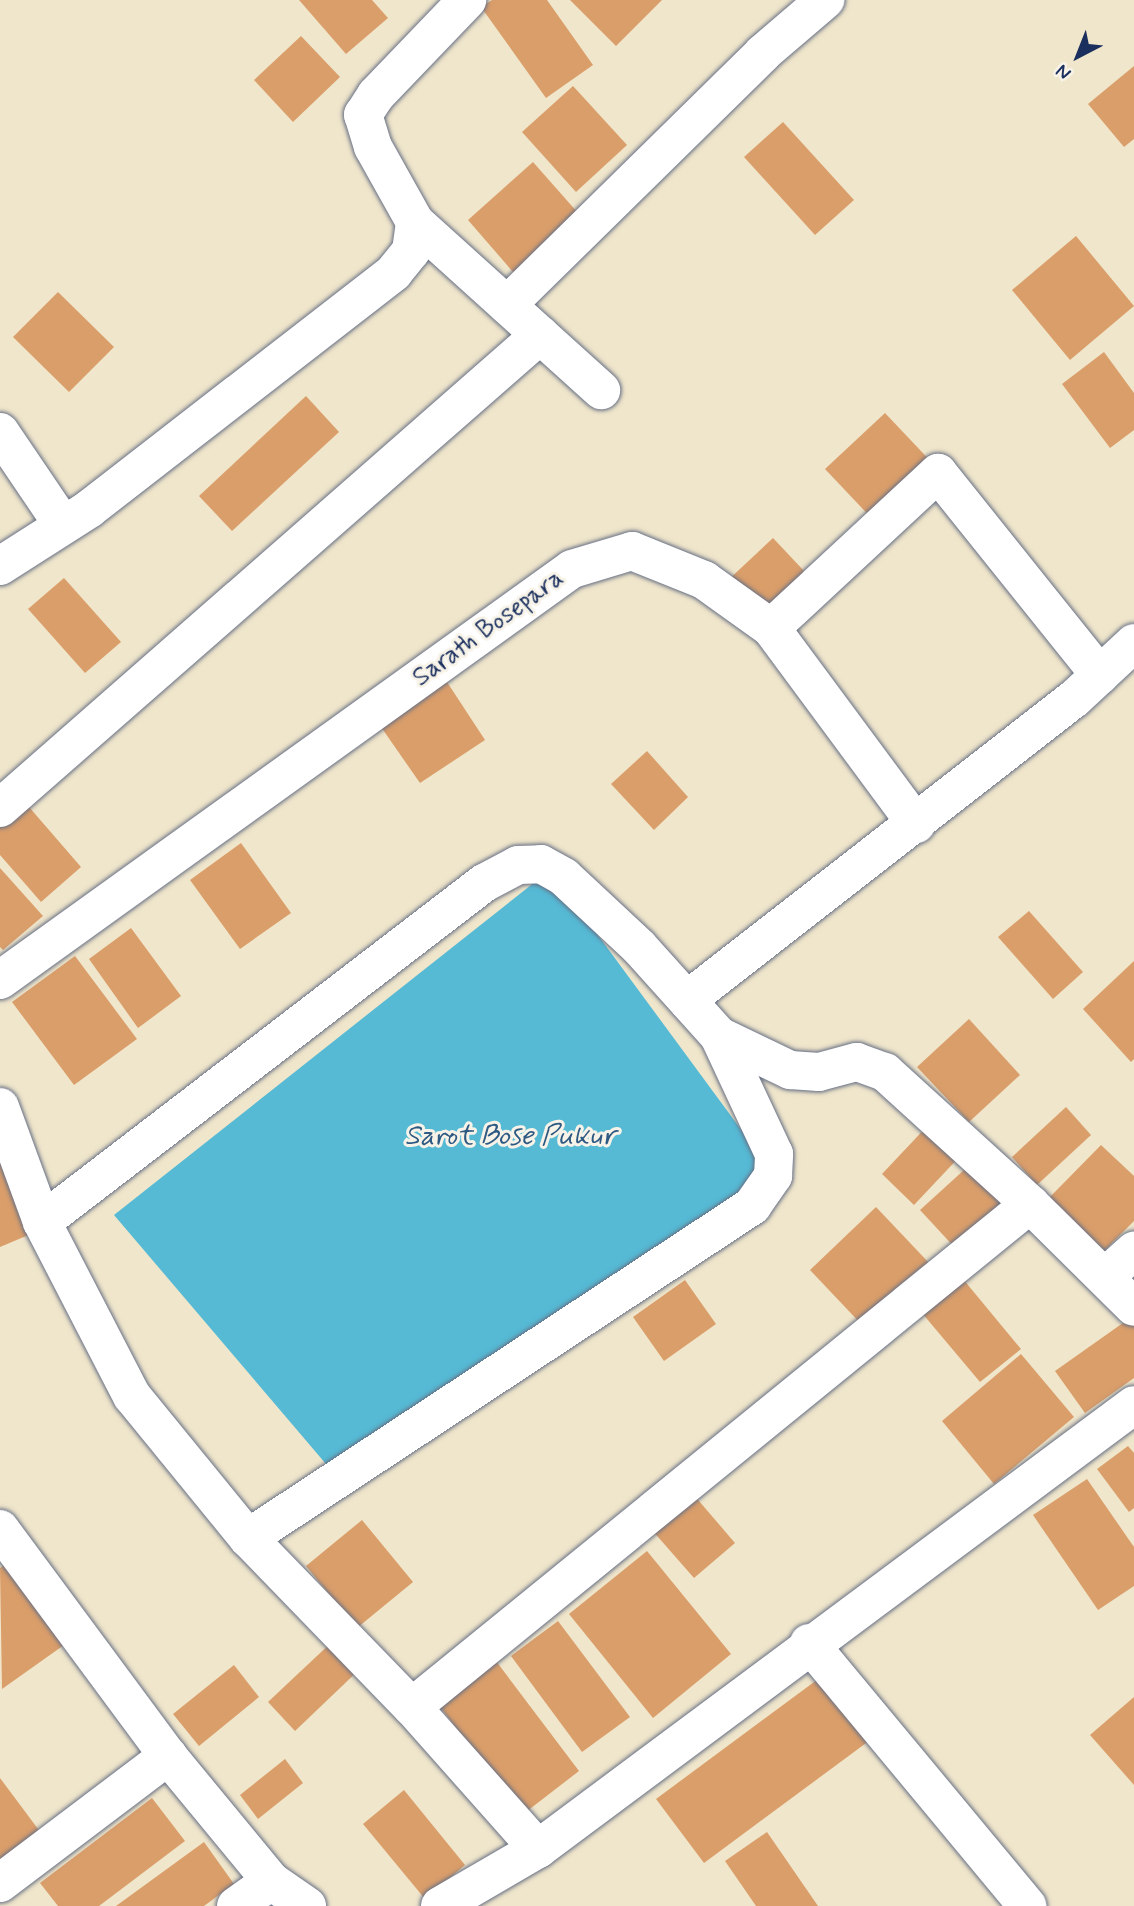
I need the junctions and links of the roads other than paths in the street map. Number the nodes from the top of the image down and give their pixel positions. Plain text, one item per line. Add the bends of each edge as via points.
1 (467, 0) edge
2 (825, 0) edge
3 (415, 222) junction
4 (507, 305) junction
5 (540, 335) junction
6 (601, 390) dead end
7 (0, 432) edge
8 (63, 525) junction
9 (0, 566) edge
10 (771, 628) junction
11 (1134, 643) edge
12 (1100, 675) junction
13 (0, 808) edge
14 (916, 824) junction
15 (0, 980) edge
16 (687, 1000) junction
17 (719, 1036) junction
18 (0, 1107) edge
19 (1030, 1204) junction
20 (42, 1222) junction
21 (1134, 1251) edge
22 (1106, 1276) junction
23 (1134, 1307) edge
24 (1134, 1405) edge
25 (0, 1529) edge
26 (248, 1538) junction
27 (809, 1643) junction
28 (412, 1707) junction
29 (168, 1756) junction
30 (538, 1849) junction
31 (271, 1881) junction
32 (0, 1883) edge
33 (236, 1906) edge
34 (307, 1906) edge
35 (440, 1906) edge
36 (1027, 1906) edge

1 - 3 street via 376,94 363,115 373,148
2 - 4 street via 763,53
3 - 4 street
3 - 8 street via 411,251 394,272
4 - 5 street
5 - 6 street
5 - 13 street
7 - 8 street
8 - 9 street
10 - 12 street via 938,473
10 - 14 street, Sarath Bosepara
10 - 15 street, Sarath Bosepara via 704,580 632,551 572,569
11 - 12 street
12 - 14 street
14 - 16 street
16 - 17 street
16 - 20 street via 639,947 564,877 541,864 518,865 484,883
17 - 19 street via 790,1070 819,1072 857,1062 885,1072
17 - 26 street via 774,1154 774,1175 752,1206
18 - 20 street
19 - 22 street
19 - 28 street
20 - 26 street via 132,1396
21 - 22 street
22 - 23 street
24 - 27 street
25 - 29 street
26 - 28 street
27 - 30 street
27 - 36 street
28 - 30 street
29 - 31 street
29 - 32 street
30 - 35 street
31 - 33 street
31 - 34 street

